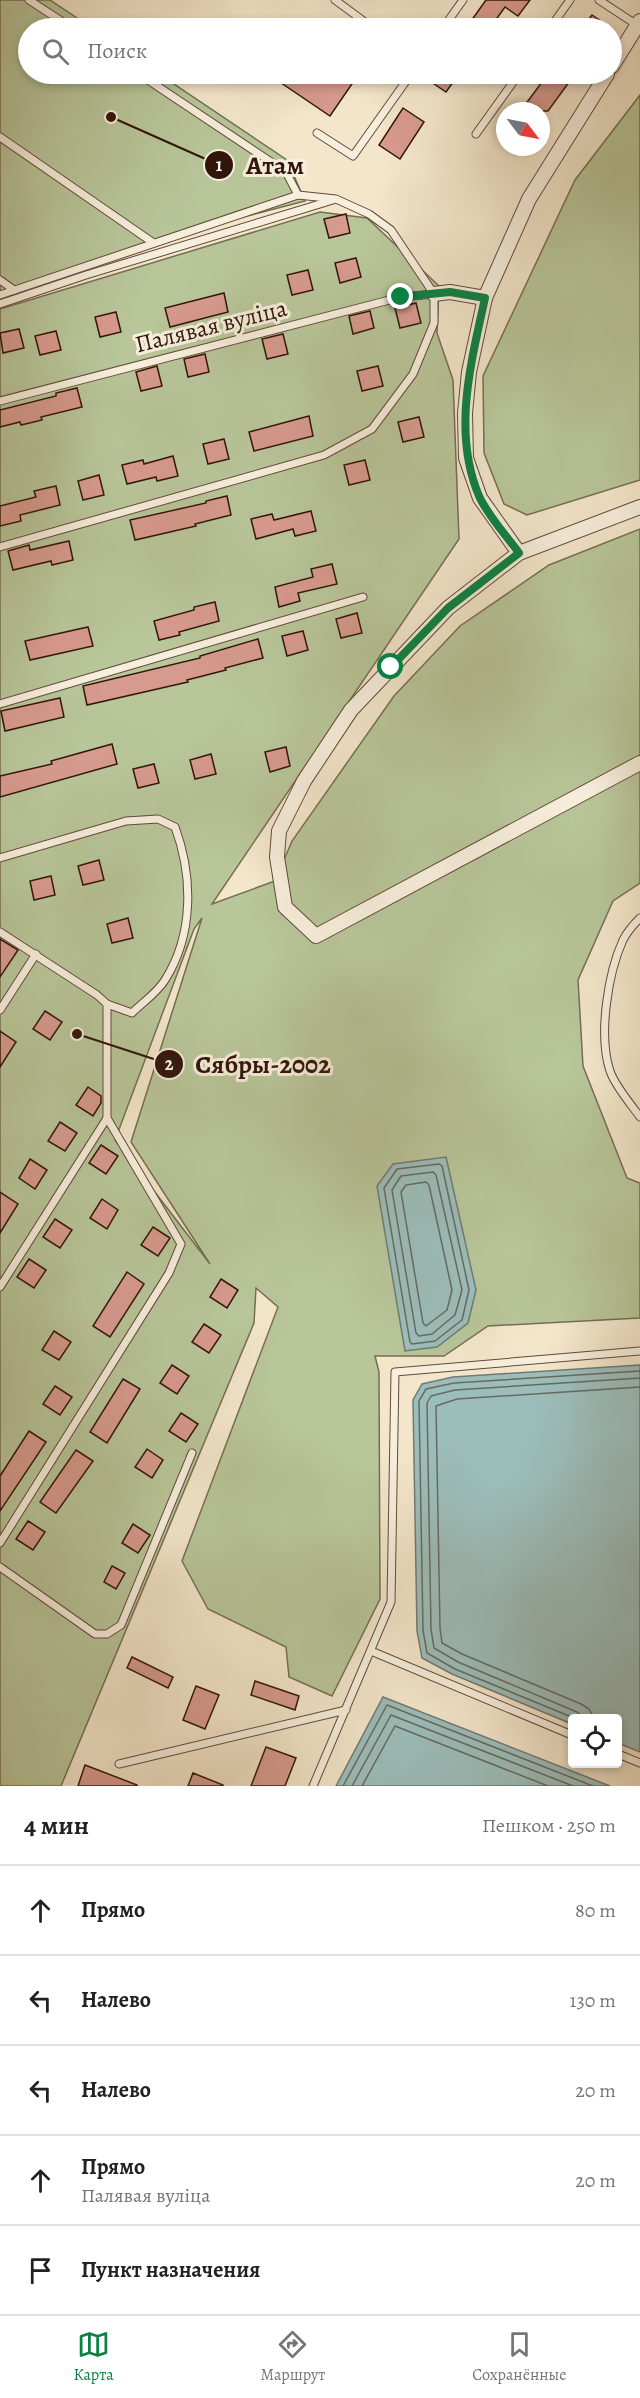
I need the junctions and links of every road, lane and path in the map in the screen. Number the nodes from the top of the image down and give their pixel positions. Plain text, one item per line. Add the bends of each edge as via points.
1 (29, 0) edge
2 (335, 0) edge
3 (463, 0) edge
4 (570, 0) edge
5 (599, 0) edge
6 (57, 18) edge
7 (360, 18) edge
8 (450, 18) edge
9 (557, 18) edge
10 (639, 23) edge
11 (622, 50) edge
12 (154, 84) edge
13 (404, 84) edge
14 (512, 84) edge
15 (601, 84) edge
16 (317, 133) dead end
17 (476, 134) dead end
18 (0, 137) edge
19 (298, 195) junction
20 (336, 199) junction
21 (152, 243) junction
22 (0, 280) edge
23 (14, 290) junction
24 (434, 294) junction
25 (0, 295) edge
26 (485, 298) junction
27 (0, 303) edge
28 (0, 400) edge
29 (640, 507) edge
30 (0, 547) edge
31 (519, 553) junction
32 (363, 597) dead end
33 (0, 704) edge
34 (640, 763) edge
35 (0, 858) edge
36 (640, 918) edge
37 (0, 932) edge
38 (36, 954) junction
39 (107, 1004) junction
40 (0, 1010) edge
41 (640, 1117) edge
42 (107, 1118) junction
43 (0, 1287) edge
44 (640, 1351) edge
45 (192, 1453) dead end
46 (0, 1542) edge
47 (0, 1567) edge
48 (371, 1651) junction
49 (346, 1710) junction
50 (568, 1733) edge
51 (622, 1756) edge
52 (640, 1763) edge
53 (119, 1764) dead end
54 (313, 1786) edge

1 - 6 lane
2 - 7 lane
3 - 8 lane
4 - 9 lane
5 - 10 lane
10 - 11 street
12 - 19 lane via 286,171
13 - 16 lane via 353,156
14 - 17 lane
15 - 26 street via 529,199
18 - 21 lane
19 - 20 lane
19 - 21 lane
20 - 24 lane via 369,214 391,230
20 - 27 lane
21 - 23 lane
22 - 23 lane
23 - 25 lane
24 - 26 street via 450,292
24 - 28 lane, Палявая вуліца via 401,297
24 - 30 lane via 434,323 413,375 372,429 324,455
26 - 31 street via 469,372 466,458 480,498
29 - 31 street
31 - 34 street via 448,608 351,710 304,781 279,831 277,857 285,907 316,936
32 - 33 lane
35 - 39 lane via 126,821 158,819 175,827 184,852 189,904 178,954 164,982 132,1013
36 - 41 lane via 624,938 609,980 606,1019 610,1072
37 - 38 lane
38 - 39 lane
38 - 40 lane
39 - 42 lane
42 - 43 lane
42 - 46 lane via 180,1244 169,1273
44 - 48 lane via 395,1372 391,1602
45 - 47 lane via 121,1625 107,1634 95,1634
48 - 49 lane
48 - 50 lane
49 - 53 lane
49 - 54 lane
51 - 52 lane

